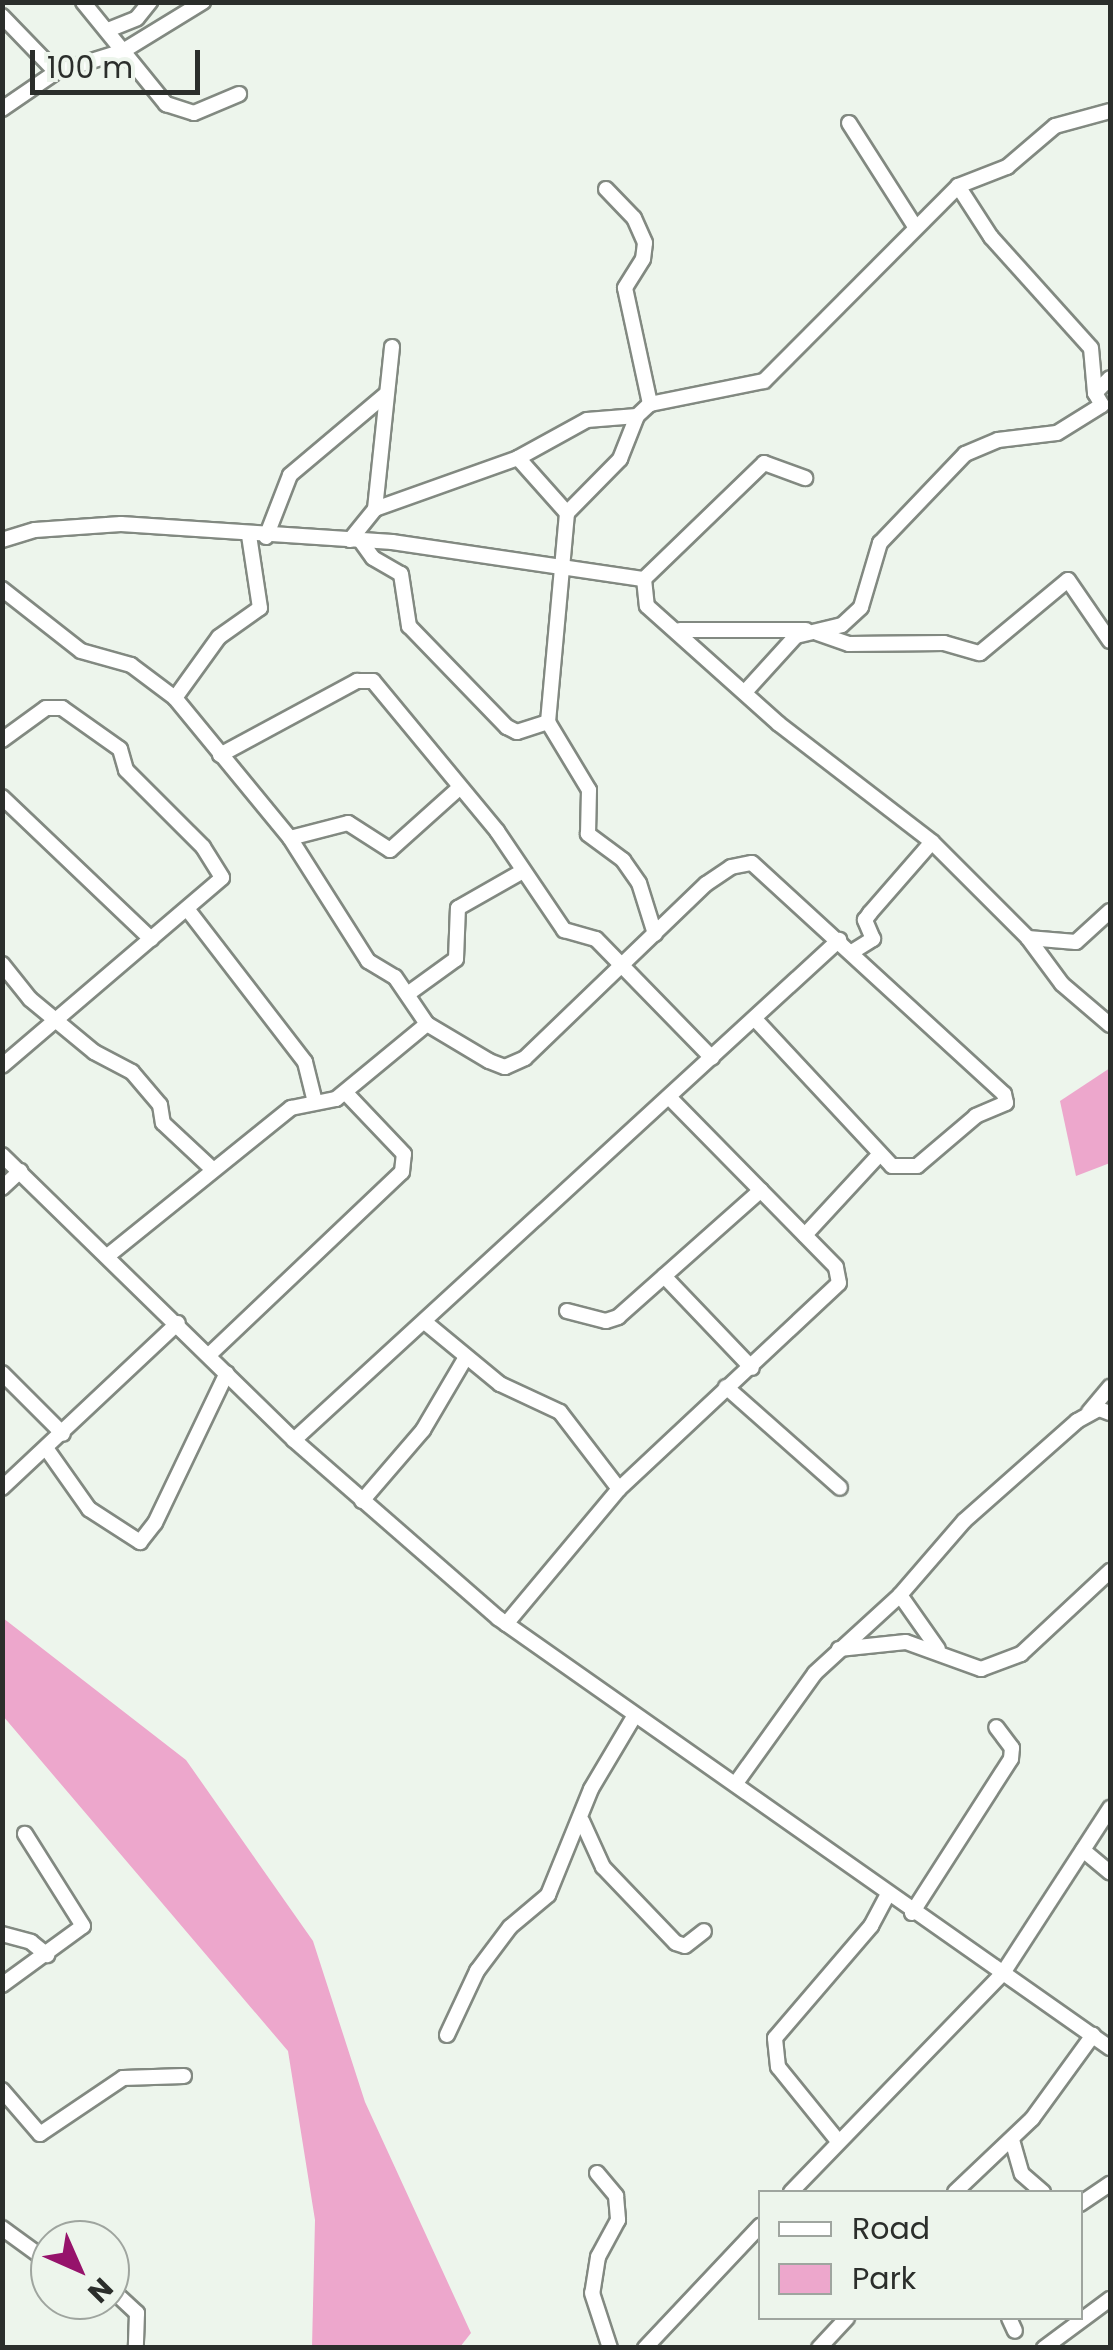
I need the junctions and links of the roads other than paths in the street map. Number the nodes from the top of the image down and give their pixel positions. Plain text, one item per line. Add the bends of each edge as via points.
1 (84, 2) edge
2 (150, 2) edge
3 (203, 2) edge
4 (2, 16) edge
5 (108, 30) junction
6 (123, 51) junction
7 (56, 72) junction
8 (239, 94) dead end
9 (2, 108) edge
10 (1110, 111) edge
11 (849, 123) dead end
12 (958, 186) junction
13 (606, 189) dead end
14 (914, 224) junction
15 (392, 348) dead end
16 (1110, 378) edge
17 (1095, 393) junction
18 (385, 395) junction
19 (650, 404) junction
20 (637, 416) junction
21 (347, 425) junction
22 (380, 437) junction
23 (518, 458) junction
24 (806, 478) dead end
25 (375, 509) junction
26 (567, 513) junction
27 (249, 535) junction
28 (266, 537) junction
29 (2, 540) edge
30 (355, 540) junction
31 (560, 563) junction
32 (644, 579) junction
33 (2, 589) edge
34 (680, 630) junction
35 (824, 631) junction
36 (1110, 641) edge
37 (745, 692) junction
38 (175, 698) junction
39 (548, 722) junction
40 (2, 740) edge
41 (220, 755) junction
42 (458, 789) junction
43 (2, 797) edge
44 (290, 838) junction
45 (932, 842) junction
46 (524, 871) junction
47 (188, 910) junction
48 (1110, 911) edge
49 (655, 934) junction
50 (1028, 938) junction
51 (151, 939) junction
52 (840, 940) junction
53 (852, 952) junction
54 (2, 964) edge
55 (623, 966) junction
56 (409, 993) junction
57 (57, 1017) junction
58 (754, 1018) junction
59 (427, 1024) junction
60 (1110, 1025) edge
61 (712, 1058) junction
62 (2, 1066) edge
63 (346, 1093) junction
64 (669, 1097) junction
65 (315, 1102) junction
66 (2, 1154) edge
67 (878, 1156) junction
68 (210, 1167) junction
69 (20, 1172) junction
70 (2, 1188) edge
71 (760, 1190) junction
72 (805, 1235) junction
73 (110, 1254) junction
74 (664, 1276) junction
75 (566, 1311) dead end
76 (178, 1323) junction
77 (426, 1323) junction
78 (210, 1354) junction
79 (466, 1357) junction
80 (752, 1368) junction
81 (228, 1373) junction
82 (2, 1374) edge
83 (1110, 1387) edge
84 (726, 1388) junction
85 (1089, 1412) junction
86 (1110, 1413) edge
87 (63, 1434) junction
88 (294, 1440) junction
89 (46, 1448) junction
90 (2, 1488) edge
91 (840, 1488) dead end
92 (619, 1489) junction
93 (362, 1501) junction
94 (1108, 1579) edge
95 (900, 1595) junction
96 (506, 1624) junction
97 (838, 1649) junction
98 (938, 1649) junction
99 (635, 1715) junction
100 (996, 1727) dead end
101 (736, 1784) junction
102 (1110, 1808) edge
103 (581, 1820) junction
104 (25, 1834) dead end
105 (1083, 1850) junction
106 (1110, 1873) edge
107 (886, 1896) junction
108 (912, 1914) junction
109 (704, 1931) dead end
110 (2, 1934) edge
111 (47, 1955) junction
112 (1004, 1973) junction
113 (2, 1985) edge
114 (447, 2035) dead end
115 (1093, 2035) junction
116 (1110, 2048) edge
117 (184, 2076) dead end
118 (2, 2090) edge
119 (1012, 2140) junction
120 (838, 2142) junction
121 (597, 2173) dead end
122 (1110, 2184) edge
123 (793, 2190) edge
124 (958, 2190) edge
125 (1042, 2190) edge
126 (1083, 2202) edge
127 (2, 2228) edge
128 (758, 2228) edge
129 (30, 2248) edge
130 (1110, 2299) edge
131 (130, 2307) edge
132 (1083, 2319) edge
133 (845, 2320) edge
134 (1082, 2320) edge
135 (136, 2348) edge
136 (610, 2348) edge
137 (645, 2348) edge
138 (819, 2348) edge
139 (1044, 2348) edge

1 - 5 street
2 - 5 street via 138,18
3 - 6 street
4 - 7 street
5 - 6 street
6 - 7 street
6 - 8 street via 178,112 194,113
7 - 9 street
10 - 12 street via 1055,126 1008,167
11 - 14 street
12 - 14 street
12 - 17 street via 991,237 1091,348
13 - 19 street via 634,218 645,242 625,288
14 - 19 street via 848,302 764,380
15 - 18 street
16 - 17 street
17 - 35 street via 1102,405 1056,433 998,440 965,454 886,535 861,607
18 - 21 street
18 - 22 street
19 - 20 street
20 - 23 street via 587,420
20 - 26 street via 620,459
21 - 22 street
21 - 28 street via 290,475
22 - 25 street
23 - 25 street
23 - 26 street
24 - 32 street via 764,463
25 - 30 street
26 - 31 street
27 - 28 street
27 - 29 street via 121,524 34,530
27 - 38 street via 260,608 219,637
28 - 30 street
30 - 31 street
30 - 39 street via 401,574 412,629 507,727 517,732
31 - 32 street
31 - 39 street
32 - 34 street via 647,606
33 - 38 street via 81,651 132,665
34 - 35 street
34 - 37 street
35 - 36 street via 849,644 944,642 980,653 1068,580
35 - 37 street via 796,636
37 - 45 street
38 - 41 street
39 - 49 street via 589,790 588,834 634,875
40 - 47 street via 54,705 120,750 126,770 203,847 220,874 218,886
41 - 42 street via 364,679 404,712
41 - 44 street
42 - 44 street via 390,850 348,823
42 - 46 street
43 - 51 street
44 - 56 street via 363,955
45 - 50 street
45 - 53 street via 864,920 873,939
46 - 55 street via 564,930 596,939
46 - 56 street via 458,908 456,959
47 - 51 street
47 - 65 street via 305,1062
48 - 50 street via 1076,942
49 - 52 street via 720,873 752,862
49 - 55 street
50 - 60 street via 1062,984
51 - 57 street
52 - 53 street
52 - 58 street
53 - 67 street via 1006,1099 916,1166 900,1168
54 - 57 street via 30,999
55 - 59 street via 514,1066 489,1062
55 - 61 street
56 - 59 street
57 - 62 street
57 - 68 street via 94,1052 132,1072 160,1105 164,1123
58 - 61 street
58 - 67 street
59 - 63 street
61 - 64 street
63 - 65 street
63 - 78 street via 404,1154 402,1172
64 - 71 street
64 - 77 street
65 - 68 street via 291,1108
66 - 69 street
67 - 72 street
68 - 73 street
69 - 70 street
69 - 73 street
71 - 72 street
71 - 74 street
72 - 80 street via 836,1267 836,1290
73 - 76 street
74 - 75 street via 612,1320
74 - 80 street
76 - 78 street
76 - 87 street
77 - 79 street
77 - 88 street
78 - 81 street
79 - 92 street via 516,1394 560,1412
79 - 93 street via 423,1430
80 - 84 street
81 - 88 street
81 - 89 street via 140,1542 88,1509
82 - 87 street
83 - 85 street
84 - 91 street
84 - 92 street
85 - 86 street
85 - 95 street via 964,1522
87 - 89 street
88 - 93 street
89 - 90 street
92 - 96 street
93 - 96 street
94 - 98 street via 1021,1654 982,1669
95 - 97 street
95 - 98 street
96 - 99 street
97 - 98 street via 906,1642
97 - 101 street
99 - 101 street
99 - 103 street via 591,1789
100 - 108 street via 1012,1748 1011,1759
101 - 107 street
102 - 105 street
103 - 109 street via 602,1867 676,1942 685,1946
103 - 114 street via 548,1895 510,1927 477,1972
104 - 111 street via 83,1926
105 - 106 street
105 - 112 street
107 - 108 street
107 - 120 street via 871,1926 774,2038 778,2067
108 - 112 street
110 - 111 street via 31,1942
111 - 113 street
112 - 115 street
112 - 120 street
115 - 116 street
115 - 119 street
117 - 118 street via 123,2078 40,2134
119 - 124 street
119 - 125 street via 1022,2174
120 - 123 street
121 - 136 street via 616,2196 618,2220 598,2257 592,2293
122 - 126 street
127 - 129 street
128 - 137 street
130 - 132 street
131 - 135 street via 137,2313
133 - 138 street
134 - 139 street

